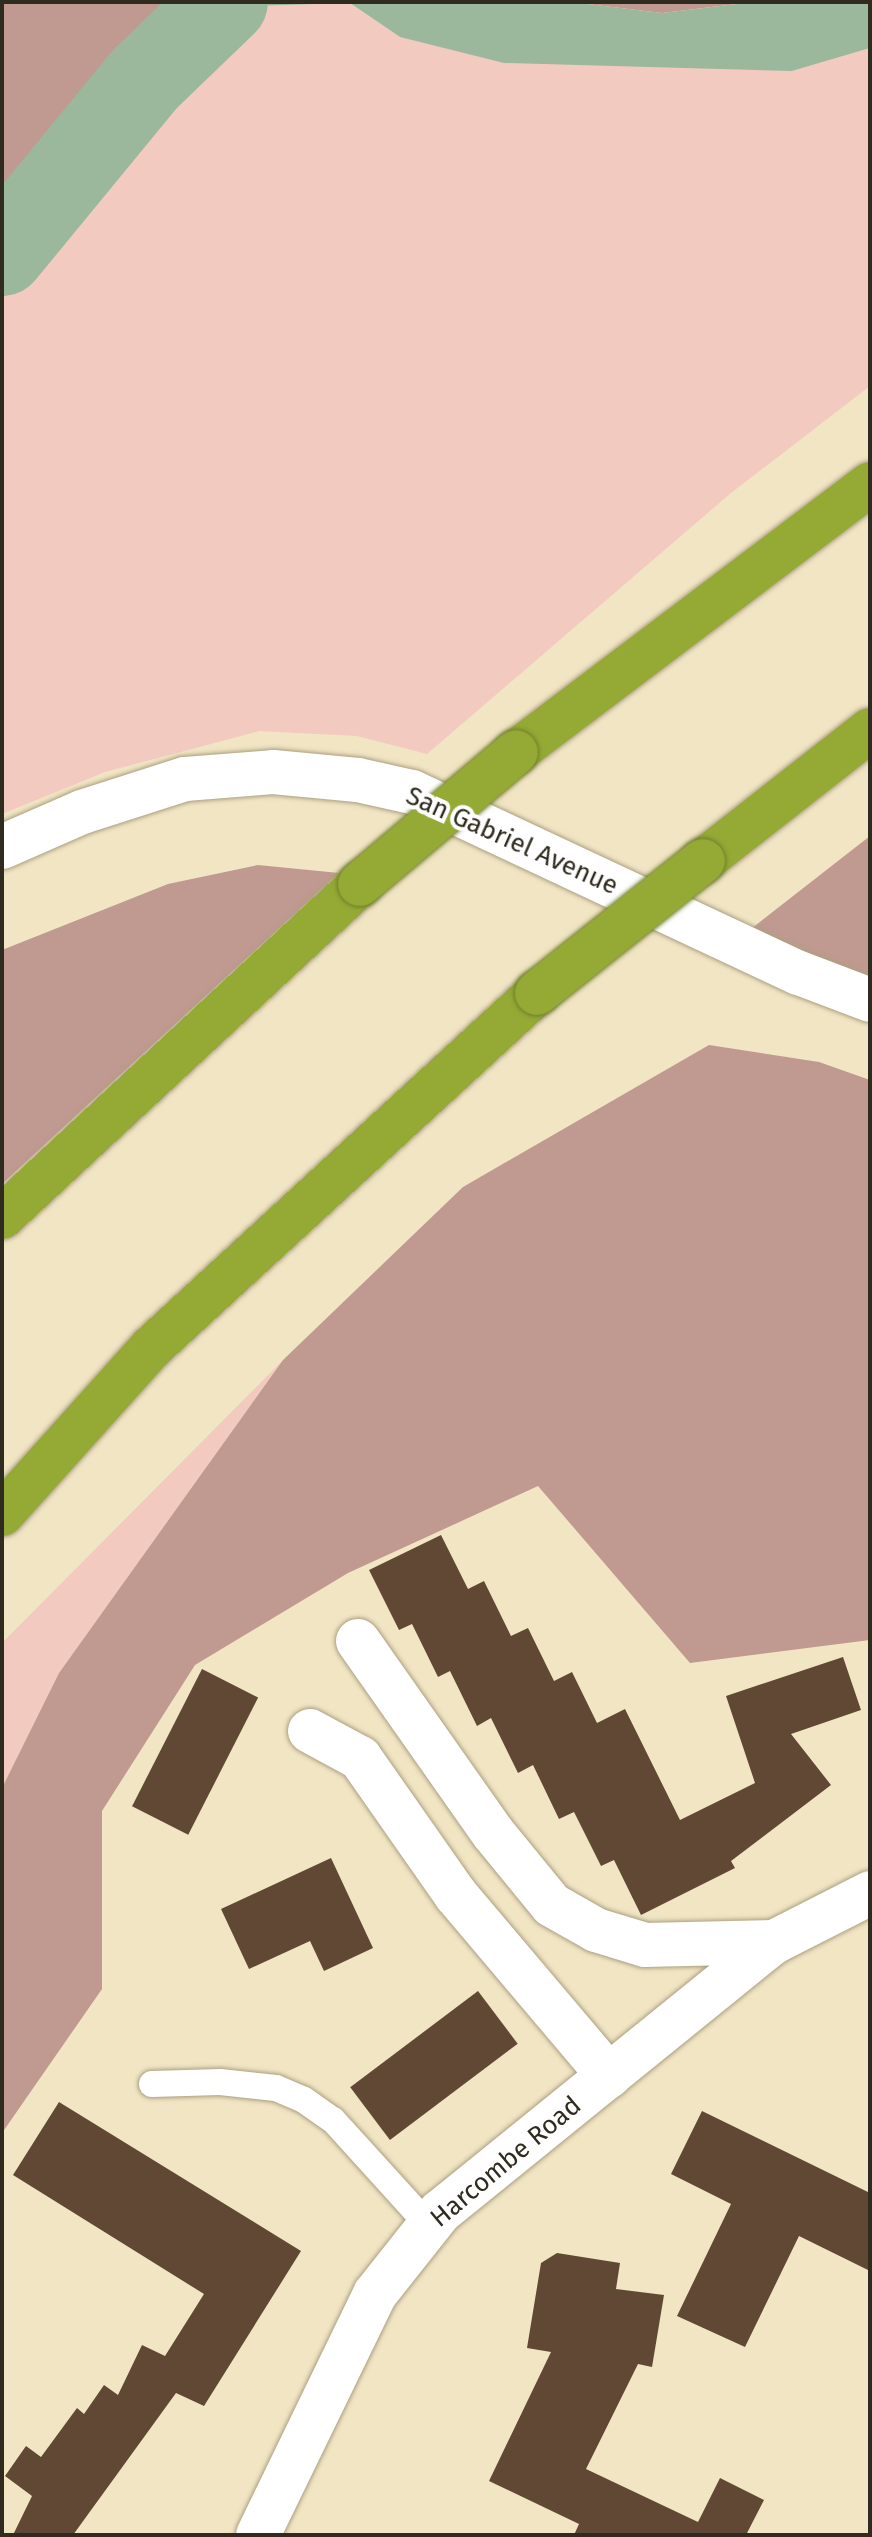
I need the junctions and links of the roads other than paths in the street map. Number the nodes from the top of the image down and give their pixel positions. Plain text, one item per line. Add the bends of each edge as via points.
1 (870, 484) edge
2 (870, 730) edge
3 (2, 847) edge
4 (870, 1000) edge
5 (2, 1217) edge
6 (2, 1514) edge
7 (358, 1641) dead end
8 (310, 1731) dead end
9 (870, 1893) edge
10 (774, 1942) junction
11 (609, 2076) junction
12 (152, 2084) dead end
13 (429, 2226) junction
14 (258, 2535) edge

1 - 5 highway, bridge via 516,752 360,884
2 - 6 highway, bridge via 537,993 152,1347
3 - 4 street, San Gabriel Avenue via 82,812 185,779 273,772 358,780 412,792 799,973
7 - 10 street via 493,1833 552,1905 596,1930 645,1945
8 - 11 street via 360,1758 456,1895
9 - 10 street, Harcombe Road
10 - 11 street, Harcombe Road
11 - 13 street, Harcombe Road
12 - 13 lane via 220,2082 276,2088 304,2100 333,2120
13 - 14 street, Harcombe Road via 375,2294

